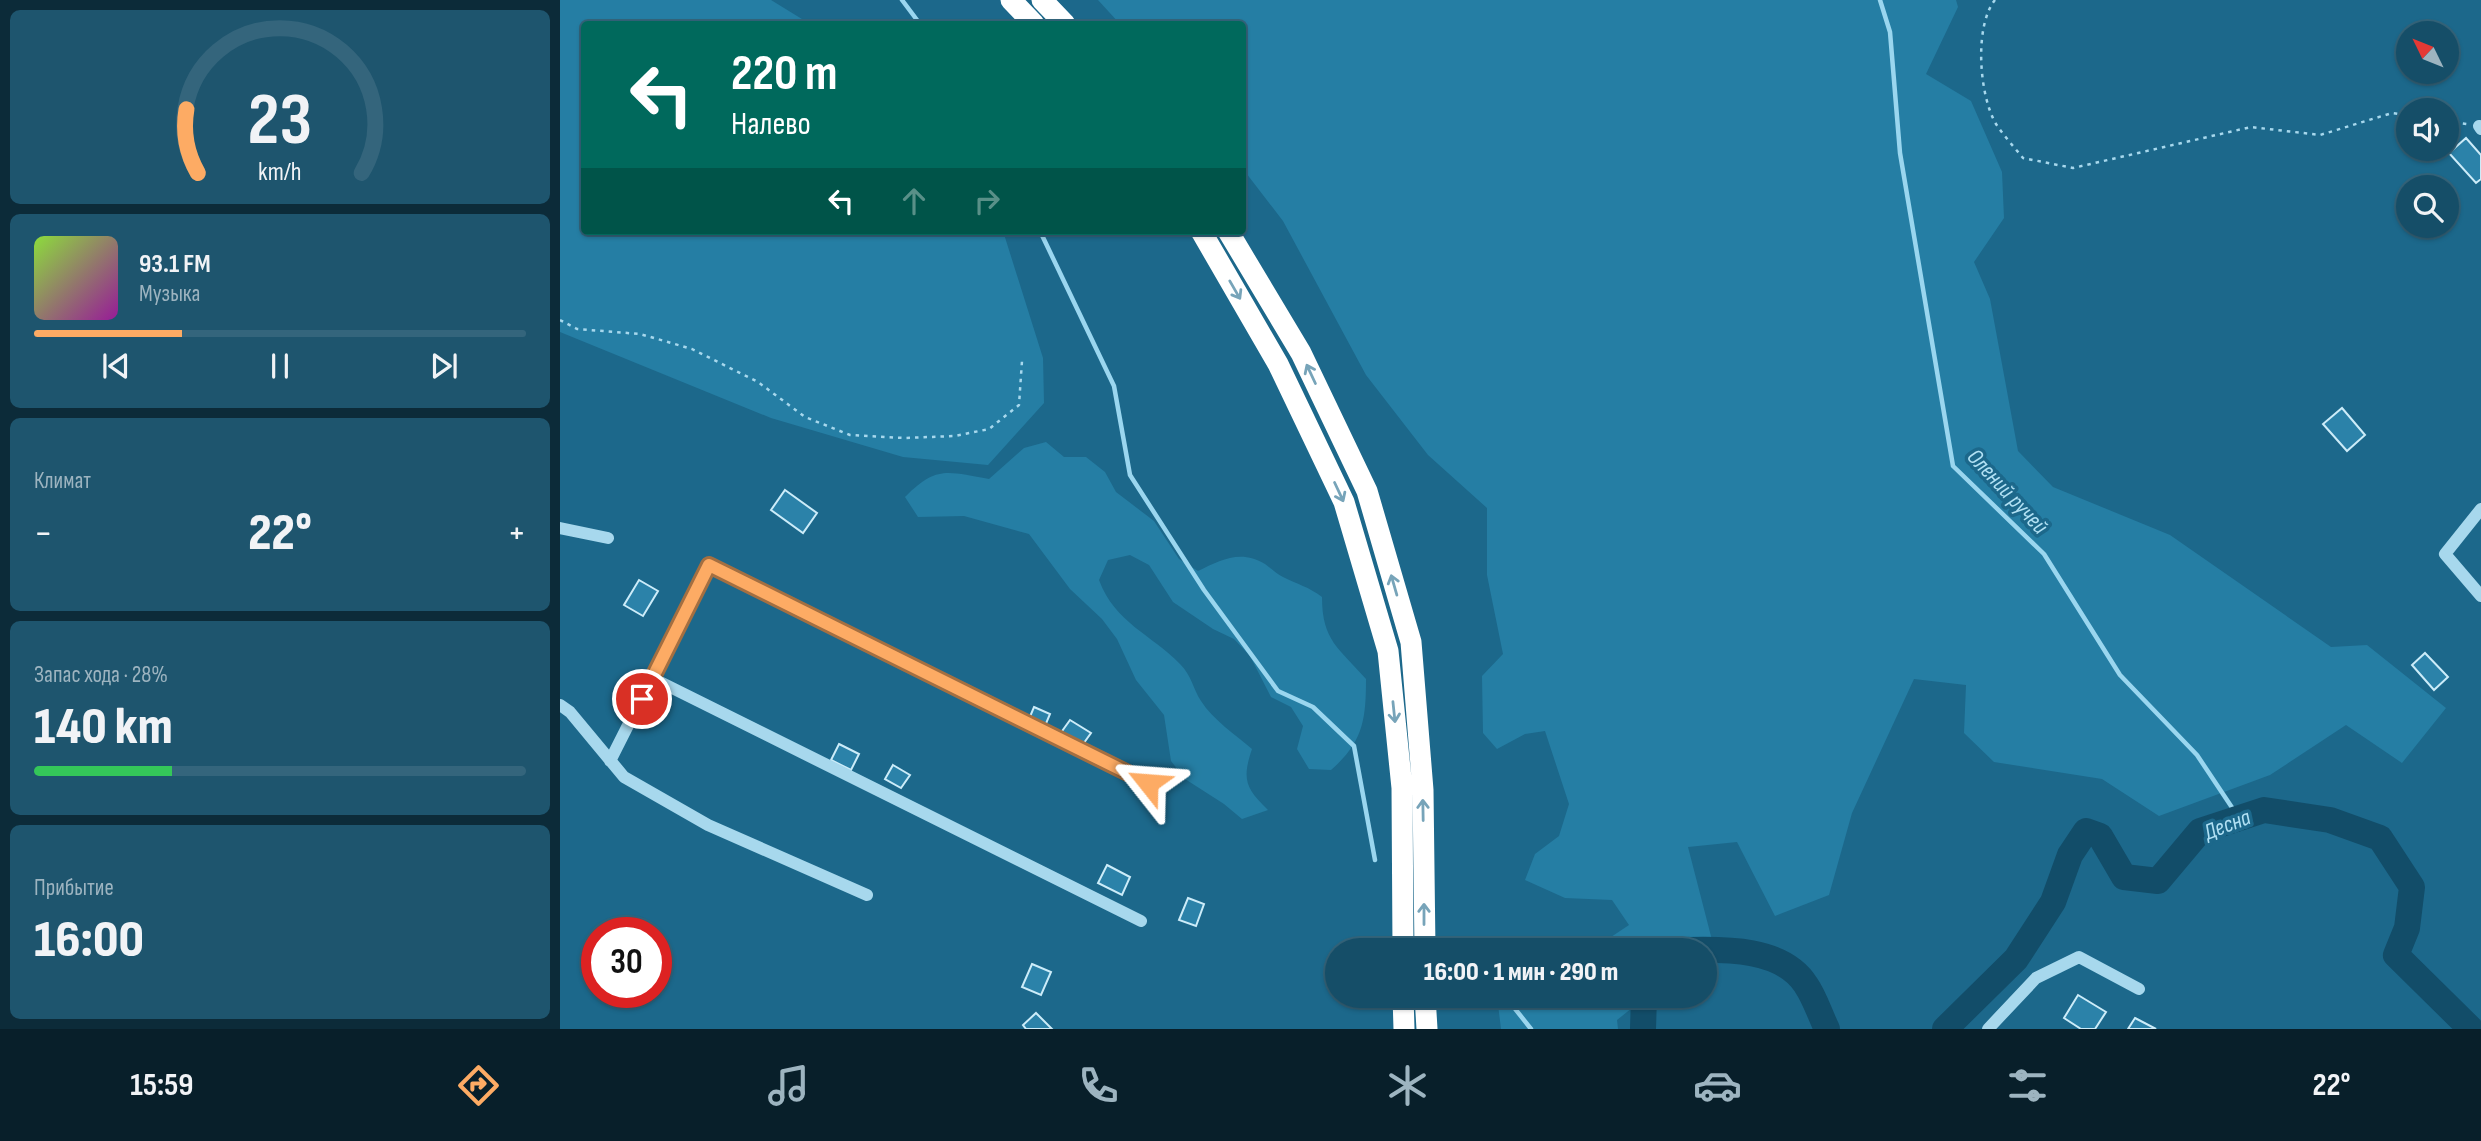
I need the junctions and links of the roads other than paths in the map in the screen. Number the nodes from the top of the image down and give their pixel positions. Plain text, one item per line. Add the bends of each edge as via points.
1 (1011, 0) edge
2 (1042, 0) edge
3 (1031, 21) edge
4 (1062, 21) edge
5 (1203, 235) edge
6 (1230, 235) edge
7 (2481, 509) edge
8 (560, 528) edge
9 (608, 538) dead end
10 (2481, 596) edge
11 (652, 678) junction
12 (560, 705) edge
13 (610, 761) junction
14 (1148, 783) dead end
15 (867, 895) dead end
16 (1141, 921) dead end
17 (1403, 938) edge
18 (1425, 938) edge
19 (2139, 989) dead end
20 (1403, 1008) edge
21 (1426, 1008) edge
22 (1404, 1029) edge
23 (1427, 1029) edge
24 (1988, 1029) edge

1 - 3 highway
2 - 4 highway
5 -> 17 highway via 1278,363 1344,502 1388,651 1402,788
18 -> 6 highway via 1423,790 1410,642 1367,491 1301,353
7 - 10 street via 2445,554
8 - 9 street
11 - 13 street
11 - 14 street via 709,565
11 - 16 street
12 - 13 street
13 - 15 street via 624,777 708,825
19 - 24 street via 2079,957 2036,978
20 - 22 highway
21 - 23 highway

